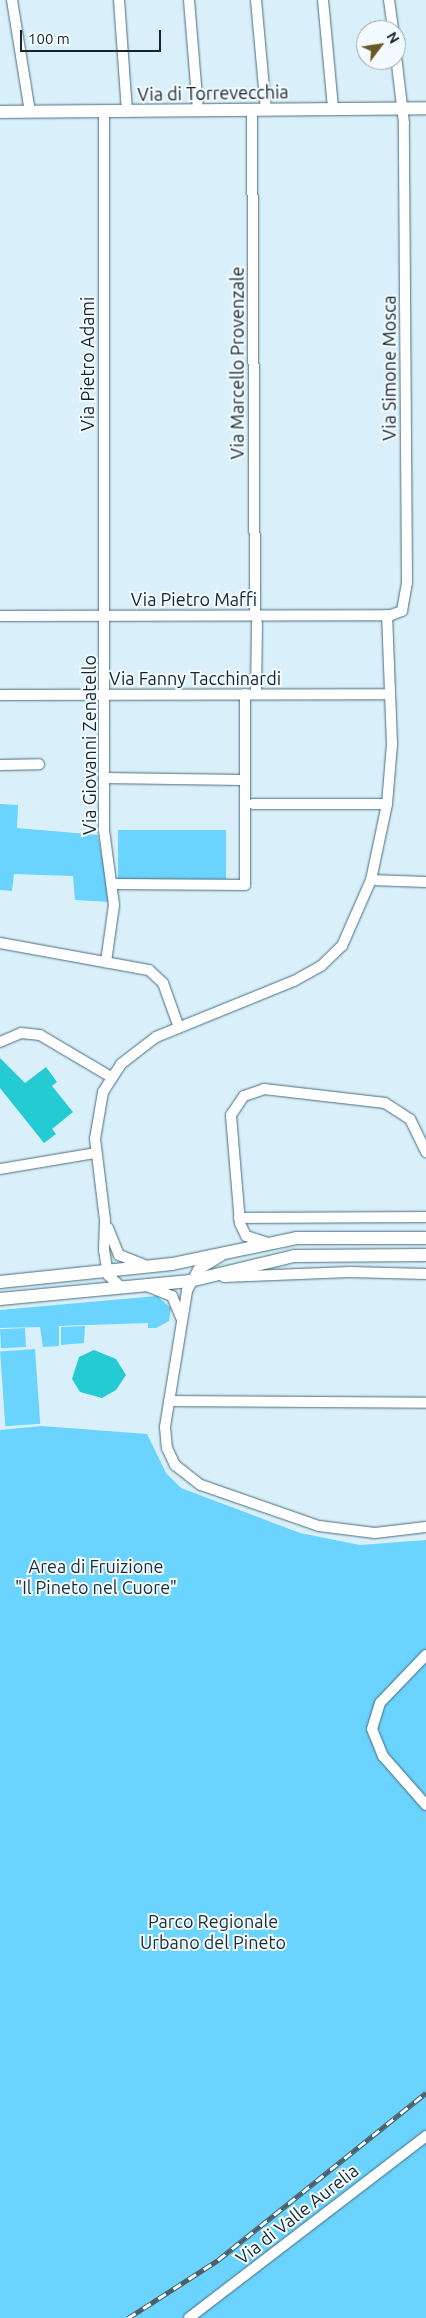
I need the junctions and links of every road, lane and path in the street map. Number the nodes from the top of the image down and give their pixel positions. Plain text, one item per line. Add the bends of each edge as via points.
1 (12, 0) edge
2 (119, 0) edge
3 (189, 0) edge
4 (256, 0) edge
5 (323, 0) edge
6 (389, 0) edge
7 (392, 20) edge
8 (398, 70) edge
9 (333, 108) junction
10 (403, 108) junction
11 (426, 108) edge
12 (266, 109) junction
13 (198, 110) junction
14 (252, 110) junction
15 (0, 112) edge
16 (30, 112) junction
17 (104, 112) junction
18 (127, 112) junction
19 (387, 615) junction
20 (0, 616) edge
21 (104, 616) junction
22 (256, 619) junction
23 (245, 694) junction
24 (256, 694) junction
25 (390, 694) junction
26 (0, 695) edge
27 (104, 695) junction
28 (39, 764) dead end
29 (0, 765) edge
30 (104, 778) junction
31 (243, 780) junction
32 (253, 804) dead end
33 (387, 804) junction
34 (371, 880) junction
35 (426, 882) edge
36 (113, 884) junction
37 (0, 943) edge
38 (106, 962) junction
39 (178, 1025) junction
40 (0, 1042) edge
41 (111, 1077) junction
42 (426, 1152) edge
43 (96, 1153) junction
44 (0, 1169) edge
45 (426, 1217) edge
46 (239, 1218) junction
47 (105, 1220) junction
48 (425, 1238) edge
49 (268, 1243) junction
50 (231, 1251) junction
51 (426, 1255) edge
52 (160, 1266) junction
53 (107, 1272) junction
54 (426, 1274) edge
55 (203, 1279) junction
56 (190, 1281) junction
57 (0, 1282) edge
58 (143, 1286) junction
59 (122, 1288) junction
60 (0, 1299) edge
61 (182, 1320) junction
62 (169, 1401) junction
63 (426, 1403) edge
64 (426, 1527) edge
65 (426, 1655) edge
66 (426, 1805) edge
67 (426, 2136) edge
68 (189, 2318) edge

1 - 16 street
2 - 18 street
3 - 13 street
4 - 12 street
5 - 9 street
6 - 7 street
8 - 10 street
9 - 10 main road, Via di Torrevecchia
9 - 12 main road, Via di Torrevecchia
10 - 11 main road, Via di Torrevecchia
10 - 19 street, Via Simone Mosca via 407,596 402,611
12 - 14 main road, Via di Torrevecchia
13 - 14 main road, Via di Torrevecchia
13 - 18 main road, Via di Torrevecchia
14 - 22 street, Via Marcello Provenzale
15 - 16 main road, Via di Torrevecchia
16 - 17 main road, Via di Torrevecchia
17 - 18 main road, Via di Torrevecchia
17 - 21 street, Via Pietro Adami
19 - 22 street, Via Pietro Maffi
19 - 25 street
20 - 21 street, Via Pietro Maffi
21 - 22 street, Via Pietro Maffi
21 - 27 street, Via Giovanni Zenatello
22 - 24 street, Via Marcello Provenzale
23 - 24 street, Via Fanny Tacchinardi
23 - 27 street, Via Fanny Tacchinardi
23 - 31 street
24 - 25 street, Via Fanny Tacchinardi
25 - 33 street via 392,744
26 - 27 street, Via Fanny Tacchinardi
27 - 30 street, Via Giovanni Zenatello
28 - 29 street
30 - 31 street
30 - 36 street, Via Giovanni Zenatello via 104,836
31 - 36 street via 245,885
32 - 33 street
33 - 34 street
34 - 35 street
34 - 39 street via 349,934 321,966 294,981
36 - 38 street, Via Giovanni Zenatello via 114,912
37 - 38 street
38 - 39 street via 156,974 166,989
39 - 41 street via 134,1052
40 - 41 street via 22,1033 40,1035
41 - 43 street via 97,1116
42 - 46 street via 414,1124 393,1106 260,1090 240,1099 231,1115
43 - 44 street
43 - 47 street
45 - 46 street
46 - 49 street via 244,1234
47 - 52 street via 114,1248 122,1258
47 - 53 street
48 - 49 main road via 304,1238
49 - 50 main road
50 - 52 main road
50 - 56 street via 198,1270
51 - 55 main road via 294,1256
52 - 53 main road
53 - 57 main road
53 - 59 street
54 - 55 street via 310,1273
55 - 56 main road
56 - 58 main road
56 - 61 street
58 - 59 main road
58 - 61 street via 172,1296
59 - 60 main road
61 - 62 street
62 - 63 street
62 - 64 street via 164,1432 169,1453 180,1471 201,1485 339,1531 391,1533
65 - 66 street via 380,1703 372,1729 383,1756
67 - 68 street, Via di Valle Aurelia

